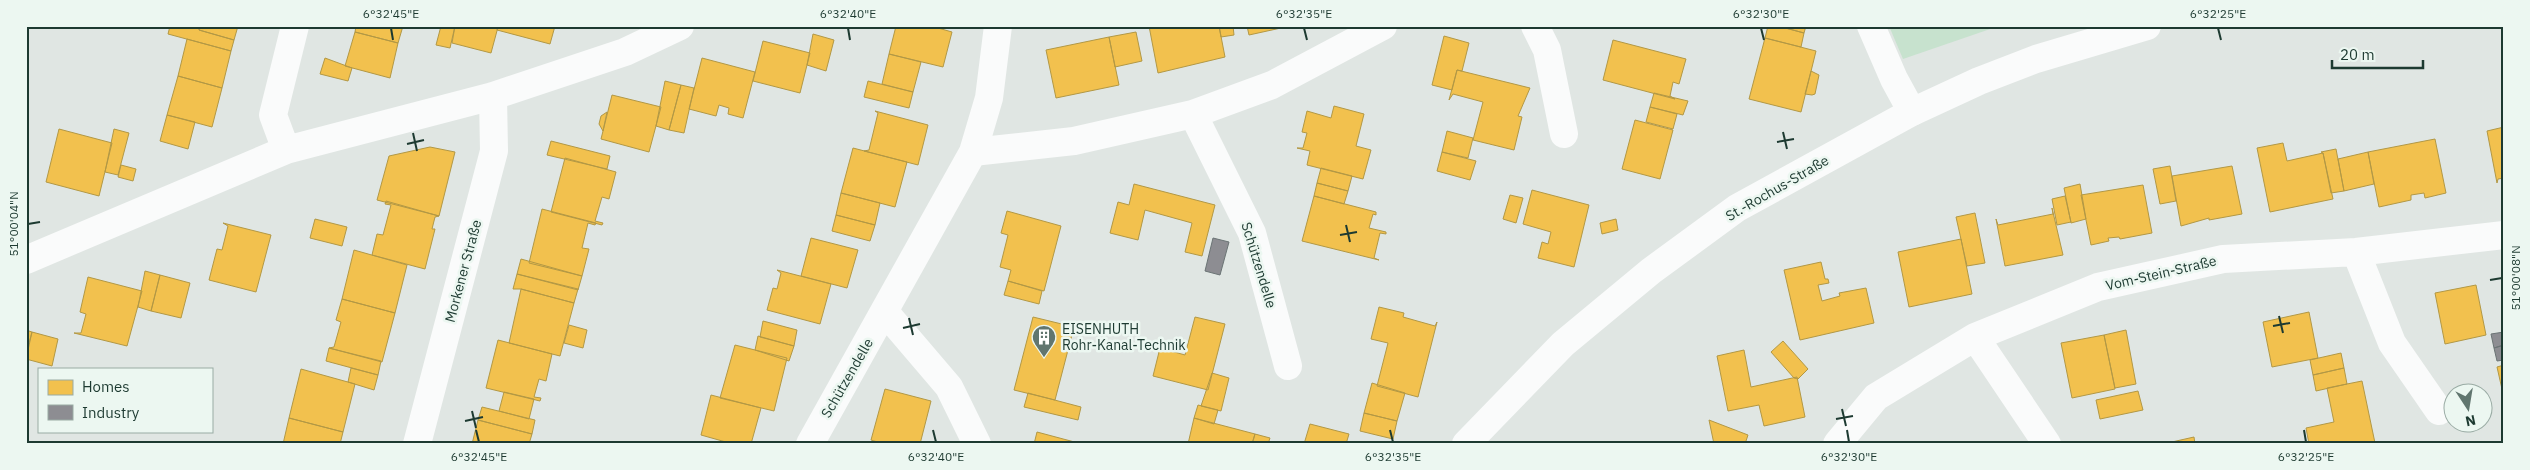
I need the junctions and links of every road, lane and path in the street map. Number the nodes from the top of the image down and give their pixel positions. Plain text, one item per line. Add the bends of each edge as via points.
1 (295, 26) edge
2 (680, 26) edge
3 (998, 26) edge
4 (1383, 26) edge
5 (1535, 26) edge
6 (1871, 26) edge
7 (2147, 26) edge
8 (494, 96) junction
9 (1912, 112) junction
10 (1193, 114) junction
11 (1564, 134) dead end
12 (286, 150) junction
13 (973, 152) junction
14 (2504, 235) edge
15 (2356, 252) junction
16 (26, 260) edge
17 (885, 312) junction
18 (1975, 338) junction
19 (1288, 366) dead end
20 (2439, 411) dead end
21 (417, 444) edge
22 (810, 444) edge
23 (977, 444) edge
24 (1466, 444) edge
25 (1837, 444) edge
26 (2047, 444) edge

1 - 12 street via 273,115
2 - 8 street via 625,52
3 - 13 street, Schützendelle via 989,98
4 - 10 street via 1272,84
5 - 11 street via 1546,50
6 - 9 street
7 - 9 street, St.-Rochus-Straße via 2036,59
8 - 12 street
8 - 21 street, Morkener Straße via 494,151
9 - 24 street, St.-Rochus-Straße via 1737,208 1650,271 1563,344
10 - 13 street via 1074,141
10 - 19 street, Schützendelle via 1252,233
12 - 16 street
13 - 17 street, Schützendelle
14 - 15 street, Vom-Stein-Straße
15 - 18 street, Vom-Stein-Straße via 2223,259 2155,274 2098,287
15 - 20 street via 2392,343
17 - 22 street, Schützendelle
17 - 23 street via 950,387
18 - 25 street, Vom-Stein-Straße via 1876,396
18 - 26 street

